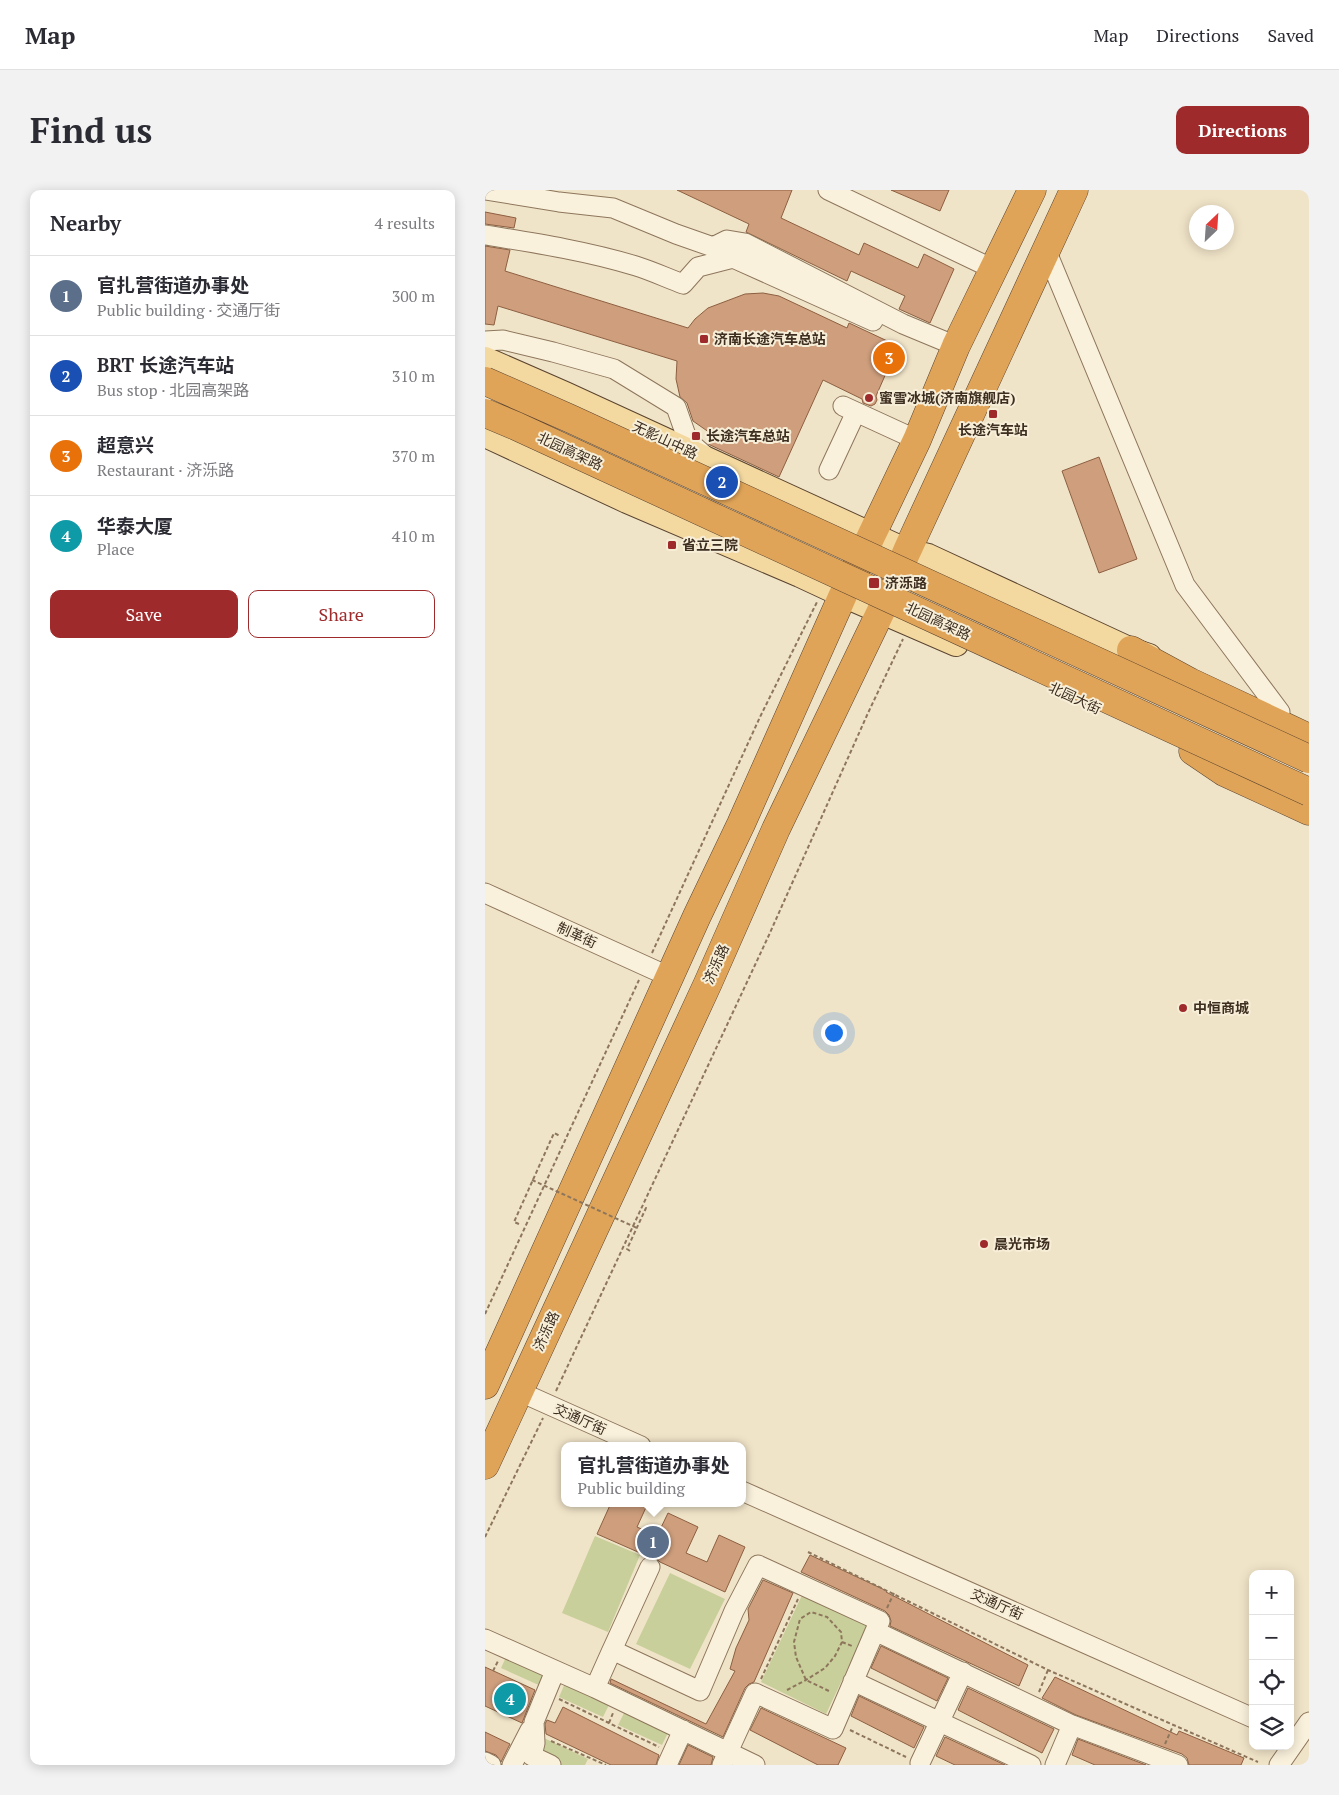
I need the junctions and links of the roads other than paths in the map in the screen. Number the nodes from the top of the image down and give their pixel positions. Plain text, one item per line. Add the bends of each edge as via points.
1 (486, 190) edge
2 (828, 190) edge
3 (1031, 190) edge
4 (1074, 190) edge
5 (485, 235) edge
6 (1047, 250) junction
7 (993, 269) junction
8 (485, 341) edge
9 (954, 351) junction
10 (485, 359) edge
11 (485, 382) edge
12 (485, 413) edge
13 (485, 435) edge
14 (917, 440) junction
15 (711, 461) junction
16 (829, 470) dead end
17 (873, 535) junction
18 (907, 551) junction
19 (834, 591) junction
20 (881, 611) junction
21 (1131, 650) junction
22 (1179, 681) junction
23 (1280, 712) junction
24 (1309, 725) edge
25 (1309, 738) edge
26 (1309, 746) edge
27 (1193, 751) junction
28 (1309, 759) edge
29 (1309, 792) edge
30 (1309, 797) edge
31 (1309, 811) edge
32 (485, 893) edge
33 (658, 971) junction
34 (485, 1384) edge
35 (519, 1392) junction
36 (632, 1442) edge
37 (485, 1465) edge
38 (746, 1493) edge
39 (650, 1567) dead end
40 (875, 1631) junction
41 (485, 1639) edge
42 (612, 1650) junction
43 (555, 1671) junction
44 (963, 1672) junction
45 (595, 1688) junction
46 (850, 1690) junction
47 (1249, 1716) edge
48 (939, 1721) junction
49 (534, 1722) junction
50 (1309, 1722) edge
51 (1072, 1725) junction
52 (683, 1730) junction
53 (1299, 1739) edge
54 (725, 1758) edge
55 (669, 1759) edge
56 (485, 1762) edge
57 (920, 1763) road end
58 (491, 1765) edge
59 (512, 1765) edge
60 (551, 1765) edge
61 (755, 1765) edge
62 (1031, 1765) edge
63 (1055, 1765) edge
64 (1178, 1765) edge
65 (1279, 1765) edge

1 - 9 street via 613,208 713,247 727,240 745,243
2 - 7 street
3 - 7 highway
4 - 6 highway, 济泺路
5 - 9 street via 603,258 683,284 698,267 733,258
6 - 18 highway, 济泺路
6 - 23 street via 1185,584
7 - 9 highway
8 - 15 street via 503,340 614,369 676,407 688,441
9 - 14 highway
10 - 15 main road, 无影山中路
11 - 28 highway, 北园高架路, bridge
12 - 29 highway, 北园高架路, bridge
13 - 19 main road
14 - 16 street via 849,409
14 - 17 highway
15 - 17 main road, 无影山中路
17 - 18 main road
17 - 19 highway
18 - 20 highway, 济泺路
18 - 21 main road via 928,556
18 - 22 main road via 919,567
19 - 20 main road, 北园大街
19 - 33 highway via 745,815
20 - 27 main road, 北园大街
20 - 35 highway, 济泺路 via 776,829
21 - 22 highway
21 - 23 main road via 1177,666
22 - 25 highway
22 - 26 main road
23 - 24 main road
27 - 30 main road, 北园大街 via 1228,761
27 - 31 highway via 1224,772
32 - 33 street, 制革街
33 - 34 highway
35 - 36 street, 交通厅街
35 - 37 highway, 济泺路
38 - 47 street, 交通厅街
39 - 42 street
40 - 42 street via 881,1621 758,1565 734,1611 700,1691
40 - 44 street
40 - 46 street
41 - 43 street
42 - 45 street
43 - 45 street
43 - 49 street
44 - 48 street
44 - 51 street
45 - 52 street
46 - 48 street
46 - 54 street via 833,1728 755,1692
48 - 57 street
48 - 62 street
49 - 59 street
49 - 60 street via 535,1743 531,1756
50 - 53 street
51 - 63 street
51 - 64 street
52 - 54 street
52 - 55 street
53 - 65 street
54 - 61 street
56 - 58 street

